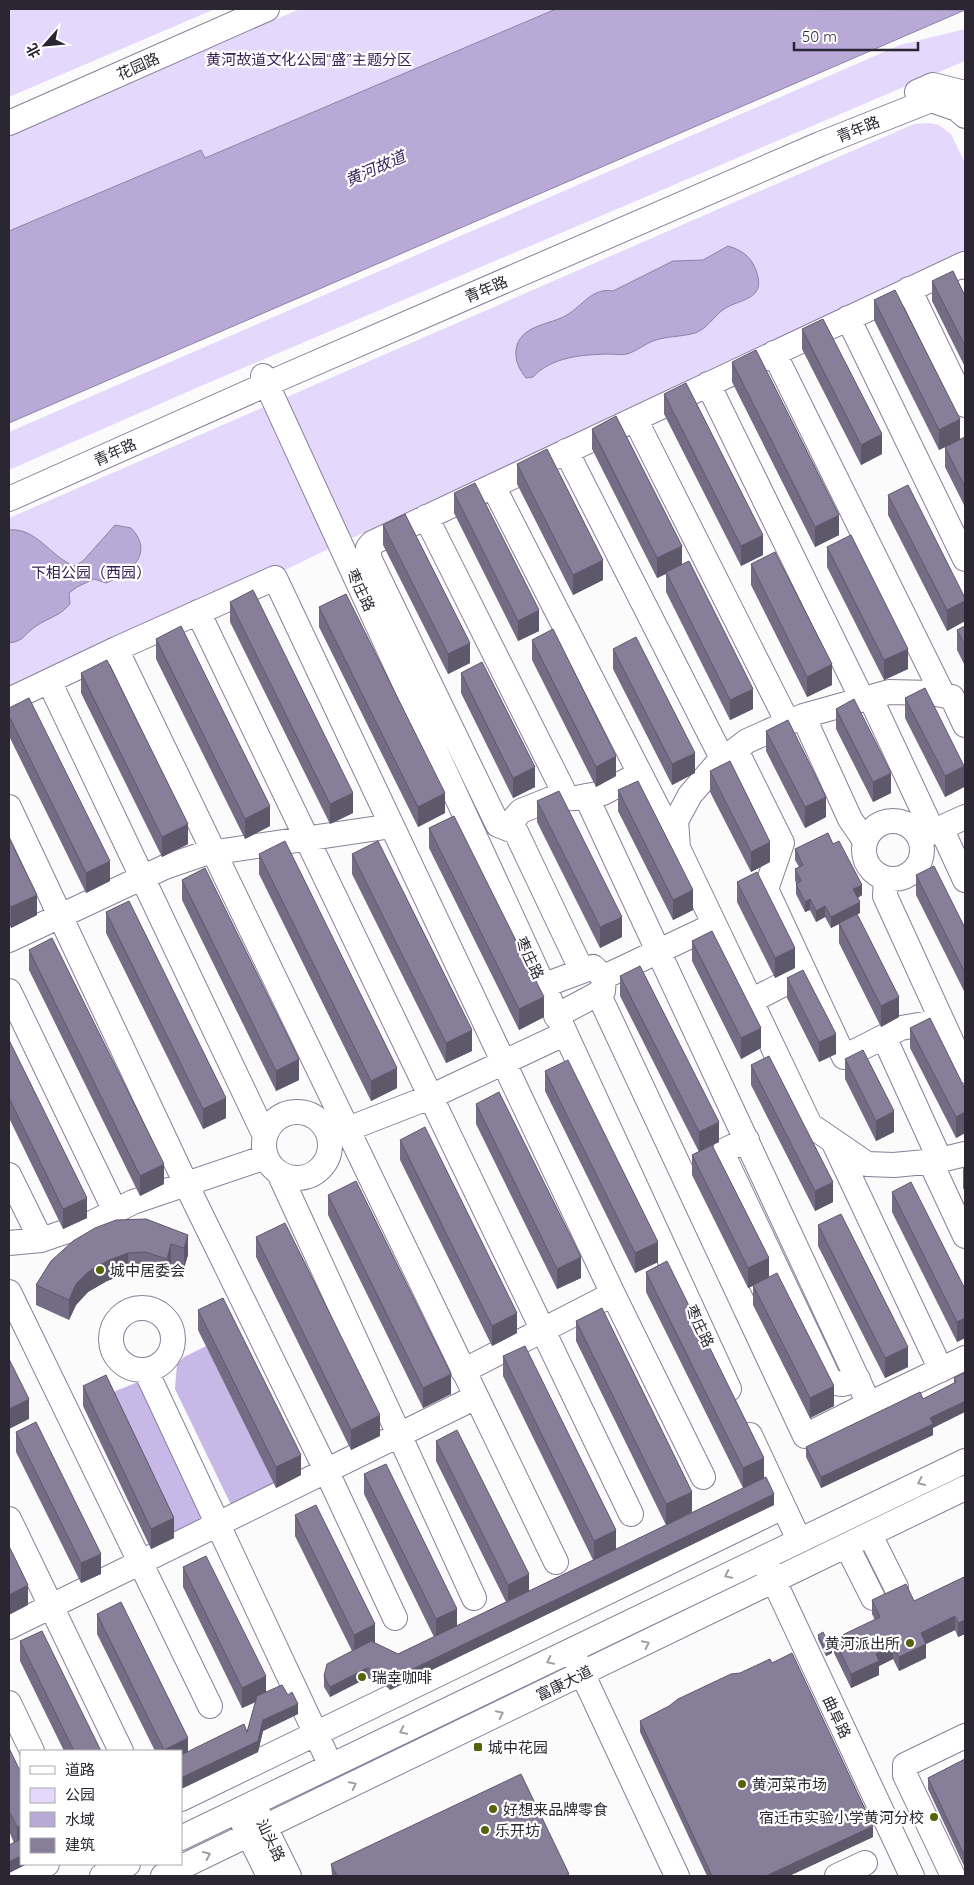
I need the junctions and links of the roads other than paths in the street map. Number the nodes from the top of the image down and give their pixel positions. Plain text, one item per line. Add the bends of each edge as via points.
1 (267, 9) edge
2 (965, 93) edge
3 (965, 116) edge
4 (9, 123) edge
5 (965, 267) edge
6 (910, 289) junction
7 (848, 318) junction
8 (774, 353) junction
9 (265, 380) junction
10 (708, 384) junction
11 (965, 405) edge
12 (635, 419) junction
13 (566, 451) junction
14 (493, 486) junction
15 (9, 489) edge
16 (9, 499) edge
17 (426, 517) junction
18 (965, 558) edge
19 (198, 612) junction
20 (116, 649) junction
21 (49, 681) junction
22 (943, 695) junction
23 (866, 698) junction
24 (9, 700) edge
25 (795, 720) junction
26 (965, 725) edge
27 (729, 755) junction
28 (639, 774) junction
29 (577, 797) junction
30 (9, 807) edge
31 (965, 817) edge
32 (392, 826) junction
33 (506, 828) junction
34 (931, 833) junction
35 (306, 839) junction
36 (865, 841) junction
37 (678, 848) junction
38 (214, 853) junction
39 (142, 877) junction
40 (886, 879) junction
41 (965, 880) edge
42 (60, 916) junction
43 (714, 925) junction
44 (9, 940) edge
45 (659, 951) junction
46 (805, 973) junction
47 (595, 980) junction
48 (542, 986) junction
49 (9, 991) edge
50 (751, 1001) junction
51 (942, 1021) junction
52 (560, 1025) junction
53 (884, 1037) junction
54 (504, 1062) junction
55 (965, 1071) edge
56 (430, 1097) junction
57 (339, 1133) junction
58 (832, 1142) junction
59 (965, 1154) edge
60 (270, 1155) junction
61 (935, 1161) junction
62 (9, 1175) edge
63 (186, 1184) junction
64 (115, 1211) junction
65 (965, 1236) edge
66 (41, 1240) junction
67 (9, 1243) edge
68 (9, 1292) edge
69 (613, 1294) junction
70 (542, 1330) junction
71 (965, 1358) edge
72 (941, 1370) junction
73 (146, 1371) dead end
74 (463, 1371) junction
75 (476, 1397) junction
76 (869, 1404) junction
77 (399, 1434) junction
78 (965, 1461) edge
79 (326, 1470) junction
80 (704, 1477) dead end
81 (965, 1488) edge
82 (784, 1507) junction
83 (630, 1514) dead end
84 (9, 1519) edge
85 (217, 1524) junction
86 (870, 1535) junction
87 (799, 1540) junction
88 (847, 1546) junction
89 (763, 1558) junction
90 (140, 1562) junction
91 (556, 1562) dead end
92 (774, 1582) junction
93 (896, 1587) edge
94 (474, 1598) dead end
95 (873, 1598) edge
96 (51, 1606) junction
97 (395, 1618) dead end
98 (9, 1627) edge
99 (572, 1650) junction
100 (583, 1674) junction
101 (9, 1703) edge
102 (210, 1706) dead end
103 (315, 1734) junction
104 (965, 1736) edge
105 (32, 1750) edge
106 (121, 1750) edge
107 (331, 1766) junction
108 (182, 1799) edge
109 (245, 1807) junction
110 (257, 1831) junction
111 (182, 1838) edge
112 (865, 1863) dead end
113 (45, 1865) edge
114 (126, 1865) edge
115 (21, 1876) edge
116 (102, 1876) edge
117 (163, 1876) edge
118 (269, 1876) edge
119 (289, 1876) edge
120 (677, 1876) edge
121 (837, 1876) edge
122 (912, 1876) edge
123 (953, 1876) edge

1 - 4 street, 花园路
2 - 9 street, 青年路 via 933,85
3 - 9 street, 青年路 via 957,109 931,100
5 - 6 street via 964,264
6 - 7 street
6 - 11 street
7 - 8 street
7 - 18 street
8 - 10 street
8 - 22 street
9 - 15 street, 青年路
9 - 16 street, 青年路
9 - 48 street, 枣庄路
10 - 12 street
10 - 23 street
12 - 13 street
12 - 25 street
13 - 14 street
13 - 27 street
14 - 17 street
14 - 28 street
17 - 29 street
17 - 33 street via 372,543 368,548 370,560 498,825
19 - 20 street
19 - 32 street via 275,578
19 - 35 street
20 - 21 street
20 - 38 street
21 - 24 street
21 - 39 street
22 - 23 street via 889,692
22 - 26 street via 952,697
23 - 25 street
23 - 34 street
25 - 27 street via 747,741
25 - 36 street
27 - 37 street via 690,795 676,821
27 - 46 street via 782,843 766,889
28 - 29 street via 603,793
28 - 37 street
29 - 33 street via 551,799 522,811
29 - 45 street
30 - 42 street
31 - 34 street
32 - 35 street
32 - 54 street
33 - 47 street via 516,832
34 - 36 street via 912,829 904,823 885,822 869,832
34 - 40 street via 913,872 896,880
34 - 41 street
35 - 38 street
35 - 56 street
36 - 40 street via 865,860 870,869
37 - 43 street
38 - 39 street via 203,854
38 - 57 street
39 - 42 street
39 - 60 street
40 - 51 street via 885,896
42 - 44 street
42 - 63 street
43 - 45 street
43 - 50 street
45 - 47 street
45 - 76 street
46 - 50 street
46 - 53 street via 844,1057
47 - 48 street
47 - 52 street
47 - 76 street via 805,1436
48 - 52 street, 枣庄路
49 - 64 street
50 - 58 street via 810,1125
51 - 53 street via 902,1028
51 - 55 street
52 - 54 street
52 - 82 street, 枣庄路
53 - 61 street
54 - 56 street
54 - 69 street
56 - 57 street
56 - 70 street
57 - 60 street via 322,1169 312,1175 289,1178
57 - 60 street via 307,1112 286,1113 269,1126
57 - 74 street
58 - 61 street via 867,1164 894,1166
58 - 72 street
59 - 61 street
60 - 63 street
60 - 77 street
61 - 65 street
62 - 66 street
63 - 64 street
63 - 79 street
64 - 66 street via 94,1222
66 - 67 street
68 - 90 street
69 - 70 street
69 - 80 street
70 - 74 street
70 - 83 street
71 - 72 street
72 - 76 street
73 - 85 street
74 - 75 street
75 - 77 street
75 - 91 street
77 - 79 street
77 - 94 street
78 -> 87 street, 富康大道
79 - 85 street
79 - 97 street
81 - 86 street, 富康大道
82 - 87 street, 枣庄路
82 - 103 street
84 - 96 street
85 - 90 street
85 - 103 street
86 - 88 street, 富康大道
86 - 93 street
87 - 89 street, 富康大道
88 - 92 street, 富康大道
88 - 95 street
89 - 92 street, 曲阜路
89 -> 99 street, 富康大道
90 - 96 street
90 - 102 street
100 -> 92 street, 富康大道
92 - 122 street, 曲阜路
96 - 98 street
96 - 106 street
99 - 100 street
99 -> 107 street, 富康大道
110 -> 100 street, 富康大道
100 - 120 street
101 - 105 street
103 - 107 street
103 - 108 street
104 - 123 street via 905,1765 905,1775
107 - 109 street, 富康大道
109 - 110 street, 汕头路
109 - 111 street, 富康大道
117 -> 110 street, 富康大道
110 - 118 street, 汕头路
110 - 119 street, 汕头路
112 - 121 street
113 - 115 street
114 - 116 street

